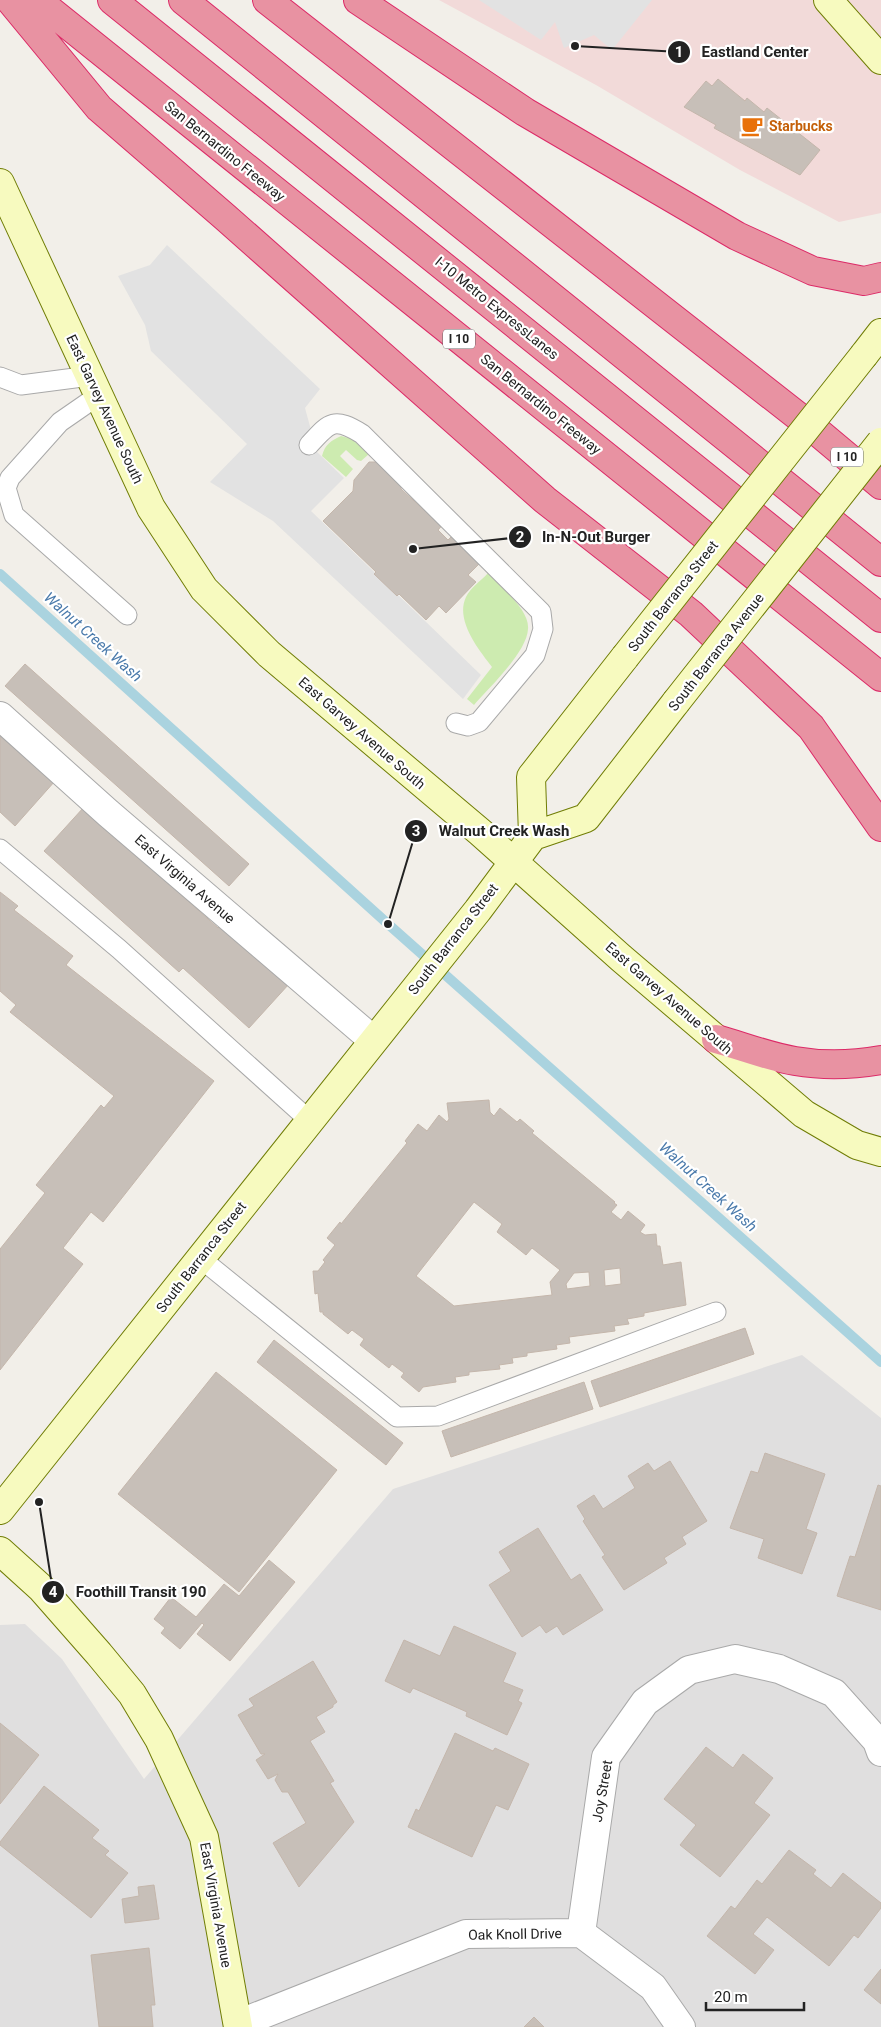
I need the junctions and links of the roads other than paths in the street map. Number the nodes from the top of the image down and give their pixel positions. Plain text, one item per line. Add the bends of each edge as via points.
1 (10, 0) edge
2 (37, 0) edge
3 (112, 0) edge
4 (183, 0) edge
5 (267, 0) edge
6 (358, 0) edge
7 (828, 0) edge
8 (881, 60) edge
9 (0, 183) edge
10 (881, 277) edge
11 (881, 333) edge
12 (0, 377) edge
13 (94, 386) junction
14 (813, 428) junction
15 (881, 442) edge
16 (309, 445) dead end
17 (881, 456) edge
18 (881, 485) edge
19 (881, 562) edge
20 (127, 615) dead end
21 (881, 618) edge
22 (881, 677) edge
23 (0, 716) edge
24 (456, 723) dead end
25 (881, 827) edge
26 (533, 836) junction
27 (0, 849) edge
28 (514, 861) junction
29 (716, 1039) junction
30 (373, 1040) junction
31 (881, 1060) edge
32 (309, 1120) junction
33 (881, 1152) edge
34 (200, 1258) junction
35 (716, 1312) dead end
36 (0, 1510) edge
37 (0, 1552) edge
38 (881, 1752) edge
39 (581, 1933) junction
40 (238, 2026) edge
41 (681, 2027) edge

1 - 25 highway via 99,108 545,500 691,614 816,734
2 - 22 highway, San Bernardino Freeway / I 10
3 - 21 highway, I-10 Metro ExpressLanes
4 - 19 highway
5 - 14 highway, I 10
6 - 10 highway via 525,112 737,236 813,271 864,282
7 - 8 main road
9 - 13 main road, East Garvey Avenue South
11 - 26 main road, South Barranca Street, bridge via 531,777
12 - 13 lane via 20,385
13 - 20 lane via 10,478 6,488 14,515
13 - 28 main road, East Garvey Avenue South via 151,508 204,589 269,654
14 - 17 highway
14 - 18 highway, I 10
15 - 26 main road, South Barranca Avenue, bridge via 586,818
16 - 24 lane via 334,423 362,434 542,612 543,628 535,655 480,722 468,726
23 - 30 street, East Virginia Avenue
26 - 28 main road, South Barranca Street
27 - 32 lane via 119,949
28 - 29 main road, East Garvey Avenue South
28 - 30 main road, South Barranca Street
29 - 31 highway via 794,1061 840,1065
29 - 33 main road, East Garvey Avenue South via 804,1114 857,1145
30 - 32 main road, South Barranca Street
32 - 34 main road, South Barranca Street
34 - 35 lane via 397,1417 438,1416
34 - 36 main road, South Barranca Street
37 - 40 main road, East Virginia Avenue via 41,1588 93,1647 132,1694 159,1739 204,1837
38 - 39 street, Joy Street via 877,1741 834,1693 779,1669 735,1659 689,1670 645,1702 606,1757
39 - 40 street, Oak Knoll Drive via 466,1934
39 - 41 street, Oak Knoll Drive via 654,1987

